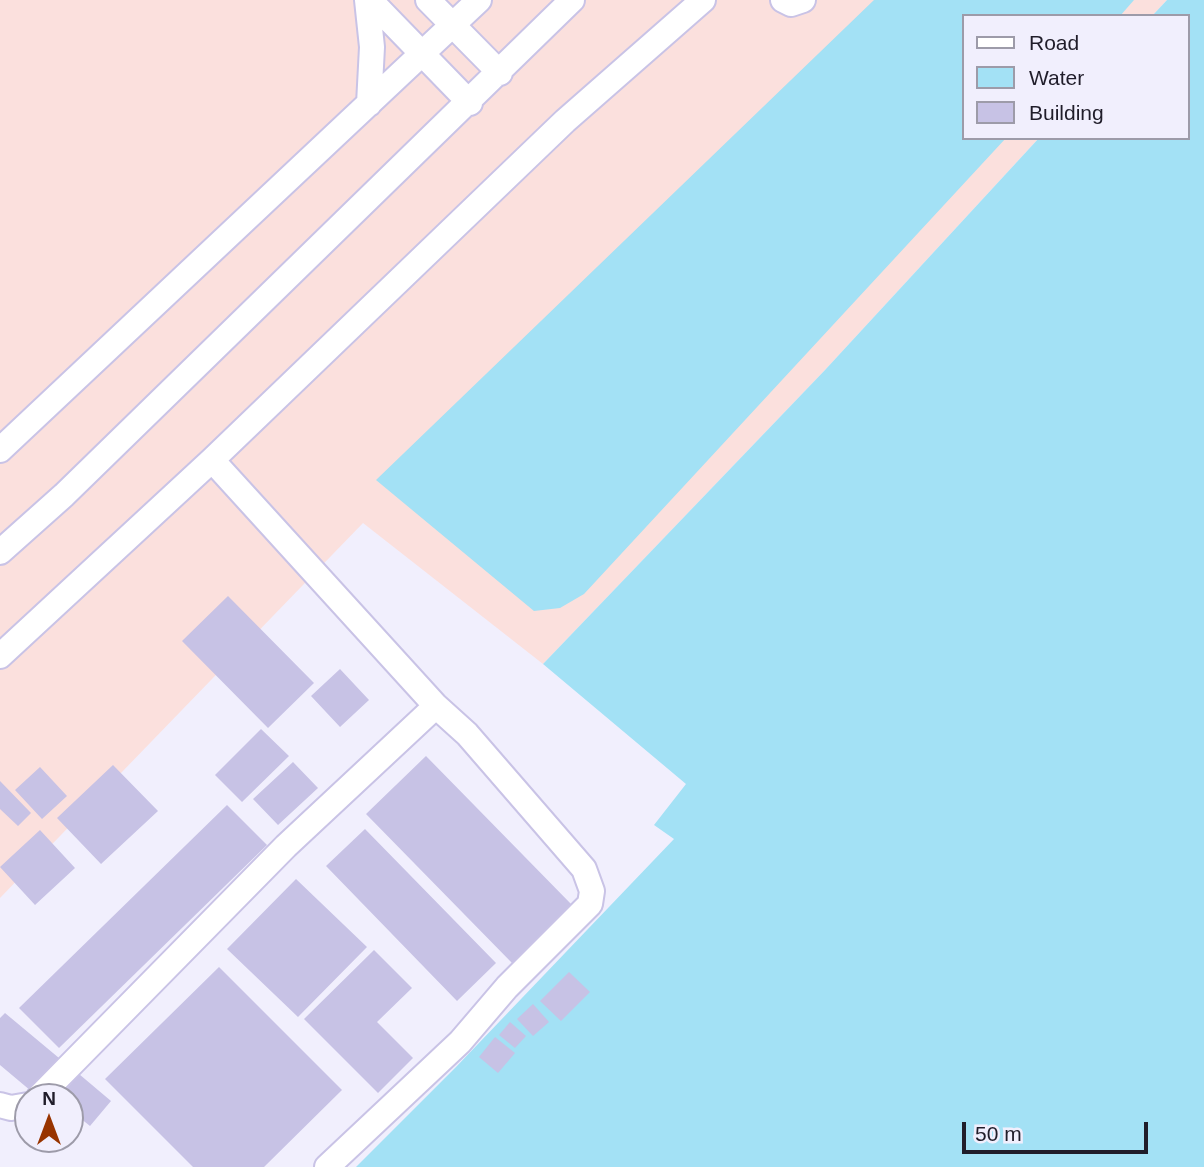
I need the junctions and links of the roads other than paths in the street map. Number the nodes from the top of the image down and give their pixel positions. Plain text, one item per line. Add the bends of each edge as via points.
1 (368, 0) edge
2 (428, 0) edge
3 (479, 0) edge
4 (572, 0) edge
5 (703, 0) edge
6 (783, 0) edge
7 (803, 0) edge
8 (453, 26) junction
9 (422, 54) junction
10 (500, 73) junction
11 (470, 103) junction
12 (369, 104) junction
13 (0, 450) edge
14 (212, 460) junction
15 (0, 552) edge
16 (0, 656) edge
17 (436, 706) junction
18 (53, 1083) edge
19 (327, 1167) edge

1 - 9 lane
1 - 12 lane via 372,47
2 - 8 lane
3 - 8 lane
4 - 10 lane
5 - 14 lane via 565,121
6 - 7 lane via 792,4
8 - 9 lane
8 - 10 lane
9 - 11 lane
9 - 12 lane
10 - 11 lane
11 - 15 lane
12 - 13 lane
14 - 16 lane
14 - 17 lane
17 - 18 lane via 286,846
17 - 19 lane via 467,734 584,869 590,882 590,904 507,987 460,1042

